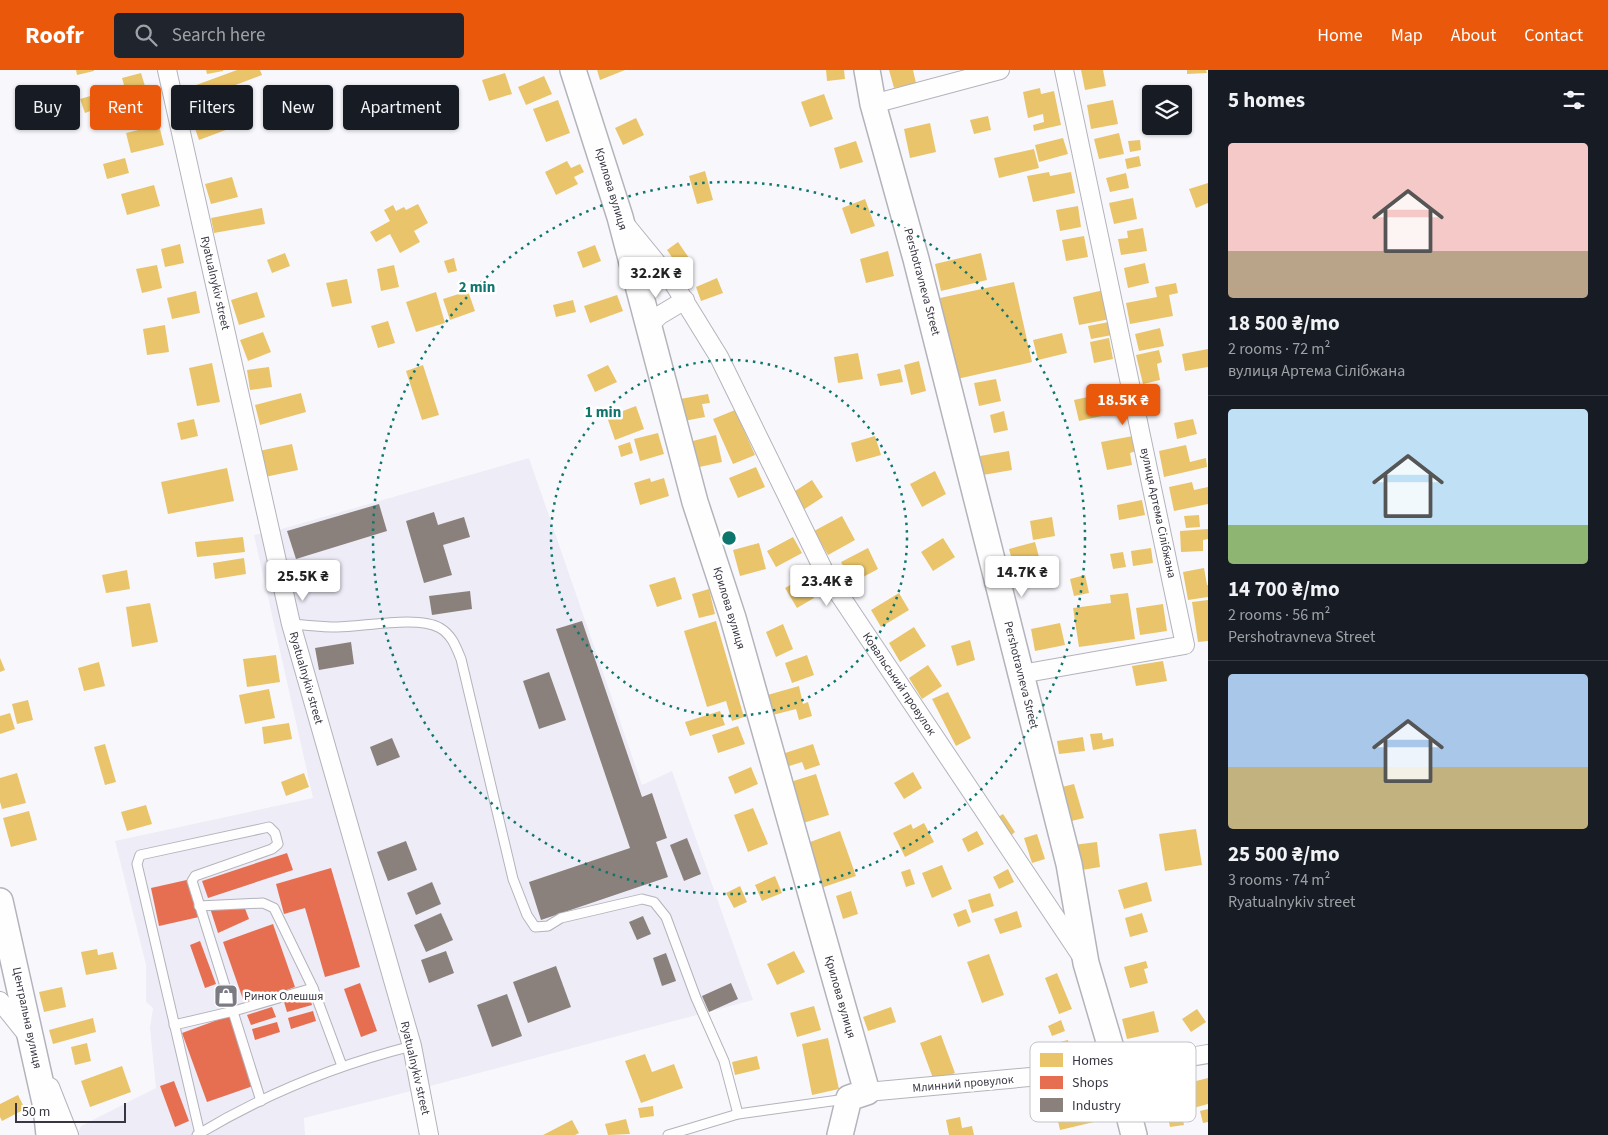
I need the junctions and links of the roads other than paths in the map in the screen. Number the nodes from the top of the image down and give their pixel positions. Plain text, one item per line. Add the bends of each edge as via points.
1 (167, 70) edge
2 (573, 70) edge
3 (867, 70) edge
4 (1000, 70) edge
5 (1064, 70) edge
6 (873, 104) junction
7 (620, 217) junction
8 (685, 300) junction
9 (648, 326) junction
10 (291, 624) junction
11 (1021, 674) junction
12 (0, 901) edge
13 (199, 906) junction
14 (1086, 963) junction
15 (313, 988) junction
16 (0, 1001) edge
17 (234, 1011) junction
18 (174, 1025) junction
19 (32, 1041) junction
20 (1109, 1042) edge
21 (412, 1046) junction
22 (342, 1066) junction
23 (1030, 1078) edge
24 (858, 1095) junction
25 (261, 1100) junction
26 (738, 1114) junction
27 (1131, 1122) edge
28 (198, 1134) edge
29 (49, 1135) edge
30 (69, 1135) edge
31 (429, 1135) edge
32 (668, 1135) edge
33 (840, 1135) edge
34 (1134, 1135) edge

1 - 10 street, Ryatualnykiv street
2 - 7 street, Крилова вулиця
3 - 6 street, Pershotravneva Street
4 - 6 street
5 - 11 street, вулиця Артема Сілібжана via 1186,644
6 - 11 street, Pershotravneva Street via 916,259
7 - 8 street, Ковальський провулок
7 - 9 street, Крилова вулиця
8 - 9 street
8 - 14 street, Ковальський провулок via 719,357 824,573
9 - 24 street, Крилова вулиця via 695,502 733,618
10 - 21 street, Ryatualnykiv street
10 - 26 lane via 338,627 428,623 452,639 461,659 513,879 534,927 548,926 561,918 642,899 654,902 666,917 696,998 724,1060
11 - 14 street, Pershotravneva Street via 1068,864
12 - 19 street, Центральна вулиця
13 - 15 lane via 263,902 274,908
13 - 17 lane
13 - 18 lane via 192,881 196,876 272,849 278,844 269,827 140,855 137,864
14 - 20 street, Pershotravneva Street
15 - 17 lane
15 - 22 lane
16 - 19 street
17 - 18 lane
17 - 25 lane
18 - 28 lane
19 - 29 street, Центральна вулиця
19 - 30 street
21 - 22 lane
21 - 31 street, Ryatualnykiv street
22 - 25 lane
23 - 24 street, Млинний провулок
24 - 26 lane, Млинний провулок
24 - 33 street, Крилова вулиця
25 - 28 lane
26 - 32 lane, Млинний провулок
27 - 34 street, Pershotravneva Street

